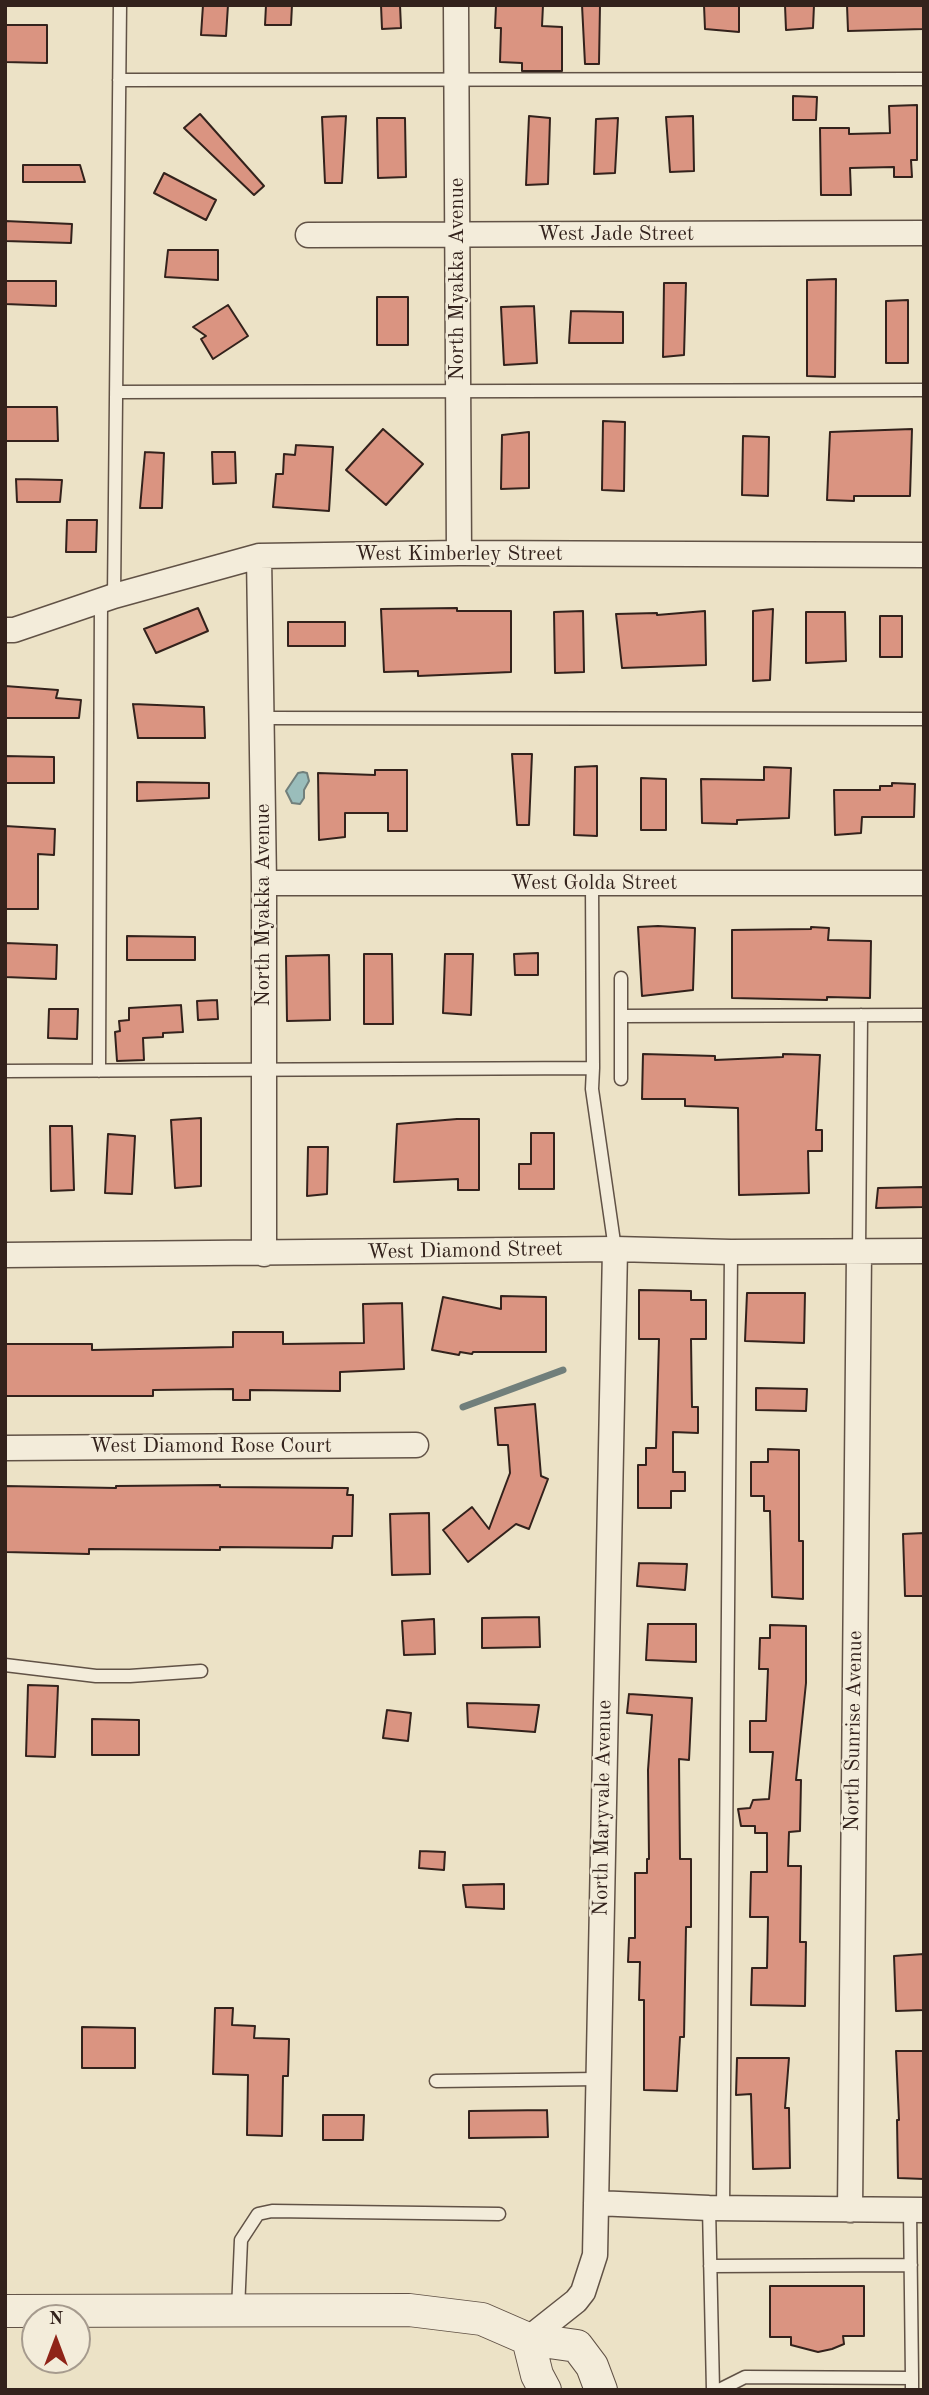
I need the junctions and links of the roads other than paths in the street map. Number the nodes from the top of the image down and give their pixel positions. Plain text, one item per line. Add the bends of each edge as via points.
1 (120, 5) edge
2 (456, 5) edge
3 (456, 79) junction
4 (924, 79) edge
5 (119, 80) junction
6 (924, 233) edge
7 (309, 235) dead end
8 (456, 235) junction
9 (924, 390) edge
10 (458, 391) junction
11 (116, 392) junction
12 (459, 553) junction
13 (924, 555) edge
14 (259, 556) junction
15 (108, 598) junction
16 (5, 630) edge
17 (261, 718) junction
18 (924, 719) edge
19 (264, 883) junction
20 (592, 883) junction
21 (924, 883) edge
22 (621, 978) dead end
23 (860, 1015) junction
24 (924, 1015) edge
25 (621, 1016) junction
26 (593, 1068) junction
27 (5, 1071) edge
28 (99, 1071) junction
29 (264, 1071) junction
30 (621, 1079) dead end
31 (615, 1249) junction
32 (924, 1251) edge
33 (731, 1252) junction
34 (859, 1252) junction
35 (264, 1254) junction
36 (5, 1255) edge
37 (416, 1445) dead end
38 (5, 1448) edge
39 (5, 1665) edge
40 (201, 1671) dead end
41 (598, 2079) junction
42 (436, 2081) dead end
43 (596, 2203) junction
44 (716, 2208) junction
45 (850, 2210) junction
46 (917, 2210) edge
47 (499, 2214) dead end
48 (911, 2265) junction
49 (710, 2266) junction
50 (237, 2310) junction
51 (5, 2311) edge
52 (528, 2339) junction
53 (745, 2383) edge
54 (799, 2384) edge
55 (835, 2384) edge
56 (871, 2384) edge
57 (912, 2384) edge
58 (545, 2390) edge
59 (601, 2390) edge
60 (713, 2390) edge
61 (719, 2390) edge

1 - 5 lane
2 - 3 street, North Myakka Avenue
3 - 4 lane
3 - 5 lane
3 - 8 street, North Myakka Avenue
5 - 11 lane
6 - 8 street, West Jade Street
7 - 8 street, West Jade Street
8 - 10 street, North Myakka Avenue
9 - 10 lane
10 - 11 lane
10 - 12 street, North Myakka Avenue
11 - 15 lane
12 - 13 street, West Kimberley Street
12 - 14 street, West Kimberley Street
14 - 15 street, West Kimberley Street
14 - 17 street, North Myakka Avenue
15 - 16 street, West Kimberley Street
15 - 28 lane
17 - 18 lane
17 - 19 street, North Myakka Avenue
19 - 20 street, West Golda Street
19 - 29 street, North Myakka Avenue
20 - 21 street, West Golda Street
20 - 26 lane
22 - 25 lane
23 - 24 lane
23 - 25 lane
23 - 34 lane
25 - 30 lane
26 - 29 lane
26 - 31 lane via 592,1089
27 - 28 lane
28 - 29 lane
29 - 35 street, North Myakka Avenue
31 - 33 street, West Diamond Street
31 - 35 street, West Diamond Street
31 - 41 street, North Maryvale Avenue
32 - 34 street, West Diamond Street
33 - 34 street, West Diamond Street
33 - 44 lane
34 - 45 street, North Sunrise Avenue
35 - 36 street, West Diamond Street
37 - 38 street, West Diamond Rose Court
39 - 40 lane via 96,1676
41 - 42 lane
41 - 43 street, North Maryvale Avenue
43 - 44 street
43 - 52 street, North Maryvale Avenue via 595,2255 583,2292
44 - 45 street
44 - 49 lane
45 - 46 street
46 - 48 lane
47 - 50 lane via 258,2214 241,2240
48 - 49 lane
48 - 57 lane
49 - 60 lane
50 - 51 street
50 - 52 street via 409,2310 482,2319
52 - 58 street
52 - 59 street via 576,2346 592,2366
53 - 54 lane
53 - 61 lane
54 - 55 lane
55 - 56 lane
56 - 57 lane

